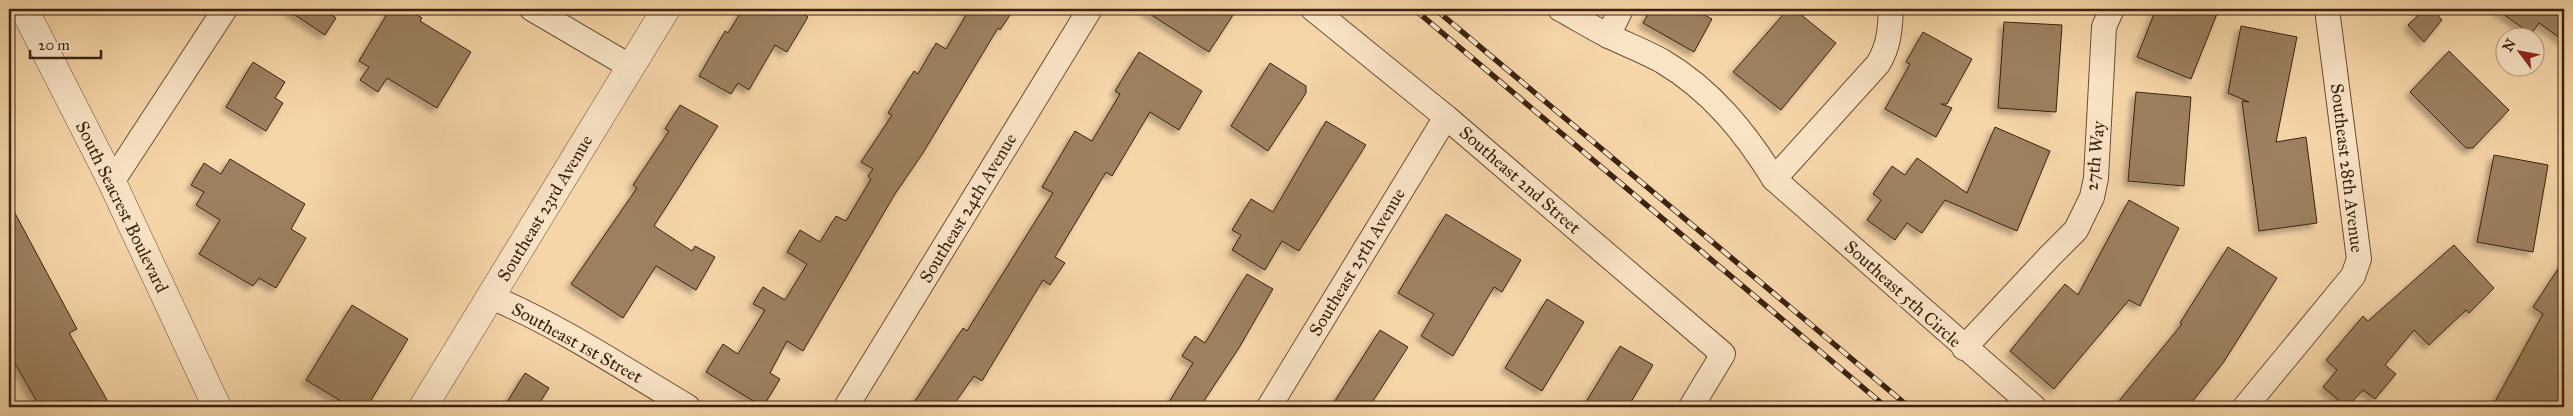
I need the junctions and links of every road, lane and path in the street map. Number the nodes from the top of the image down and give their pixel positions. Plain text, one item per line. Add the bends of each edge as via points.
1 (24, 9) edge
2 (225, 9) edge
3 (532, 9) edge
4 (666, 9) edge
5 (1090, 9) edge
6 (1313, 9) edge
7 (1560, 9) edge
8 (1621, 9) edge
9 (1891, 9) edge
10 (2112, 9) edge
11 (2327, 9) edge
12 (1608, 36) junction
13 (631, 67) junction
14 (1446, 117) junction
15 (1774, 179) junction
16 (112, 182) junction
17 (491, 297) junction
18 (1964, 348) junction
19 (217, 407) edge
20 (423, 407) edge
21 (688, 407) edge
22 (846, 407) edge
23 (1269, 407) edge
24 (1691, 407) edge
25 (2034, 407) edge
26 (2245, 407) edge

1 - 16 street, South Seacrest Boulevard
2 - 16 street
3 - 13 street
4 - 13 street, Southeast 23rd Avenue
5 - 22 street, Southeast 24th Avenue
6 - 14 street, Southeast 2nd Street
7 - 12 street, Southeast 5th Circle
8 - 12 street
9 - 15 street via 1890,35 1878,64
10 - 18 street, 27th Way via 2104,27 2096,178 2086,214 2065,244
11 - 26 street, Southeast 28th Avenue via 2359,259 2353,276
12 - 15 street, Southeast 5th Circle via 1662,62 1696,85 1726,112
13 - 17 street, Southeast 23rd Avenue
14 - 23 street, Southeast 25th Avenue
14 - 24 street, Southeast 2nd Street via 1723,354
15 - 18 street, Southeast 5th Circle
16 - 19 street, South Seacrest Boulevard
17 - 20 street, Southeast 23rd Avenue
17 - 21 street, Southeast 1st Street via 518,309
18 - 25 street, Southeast 5th Circle

